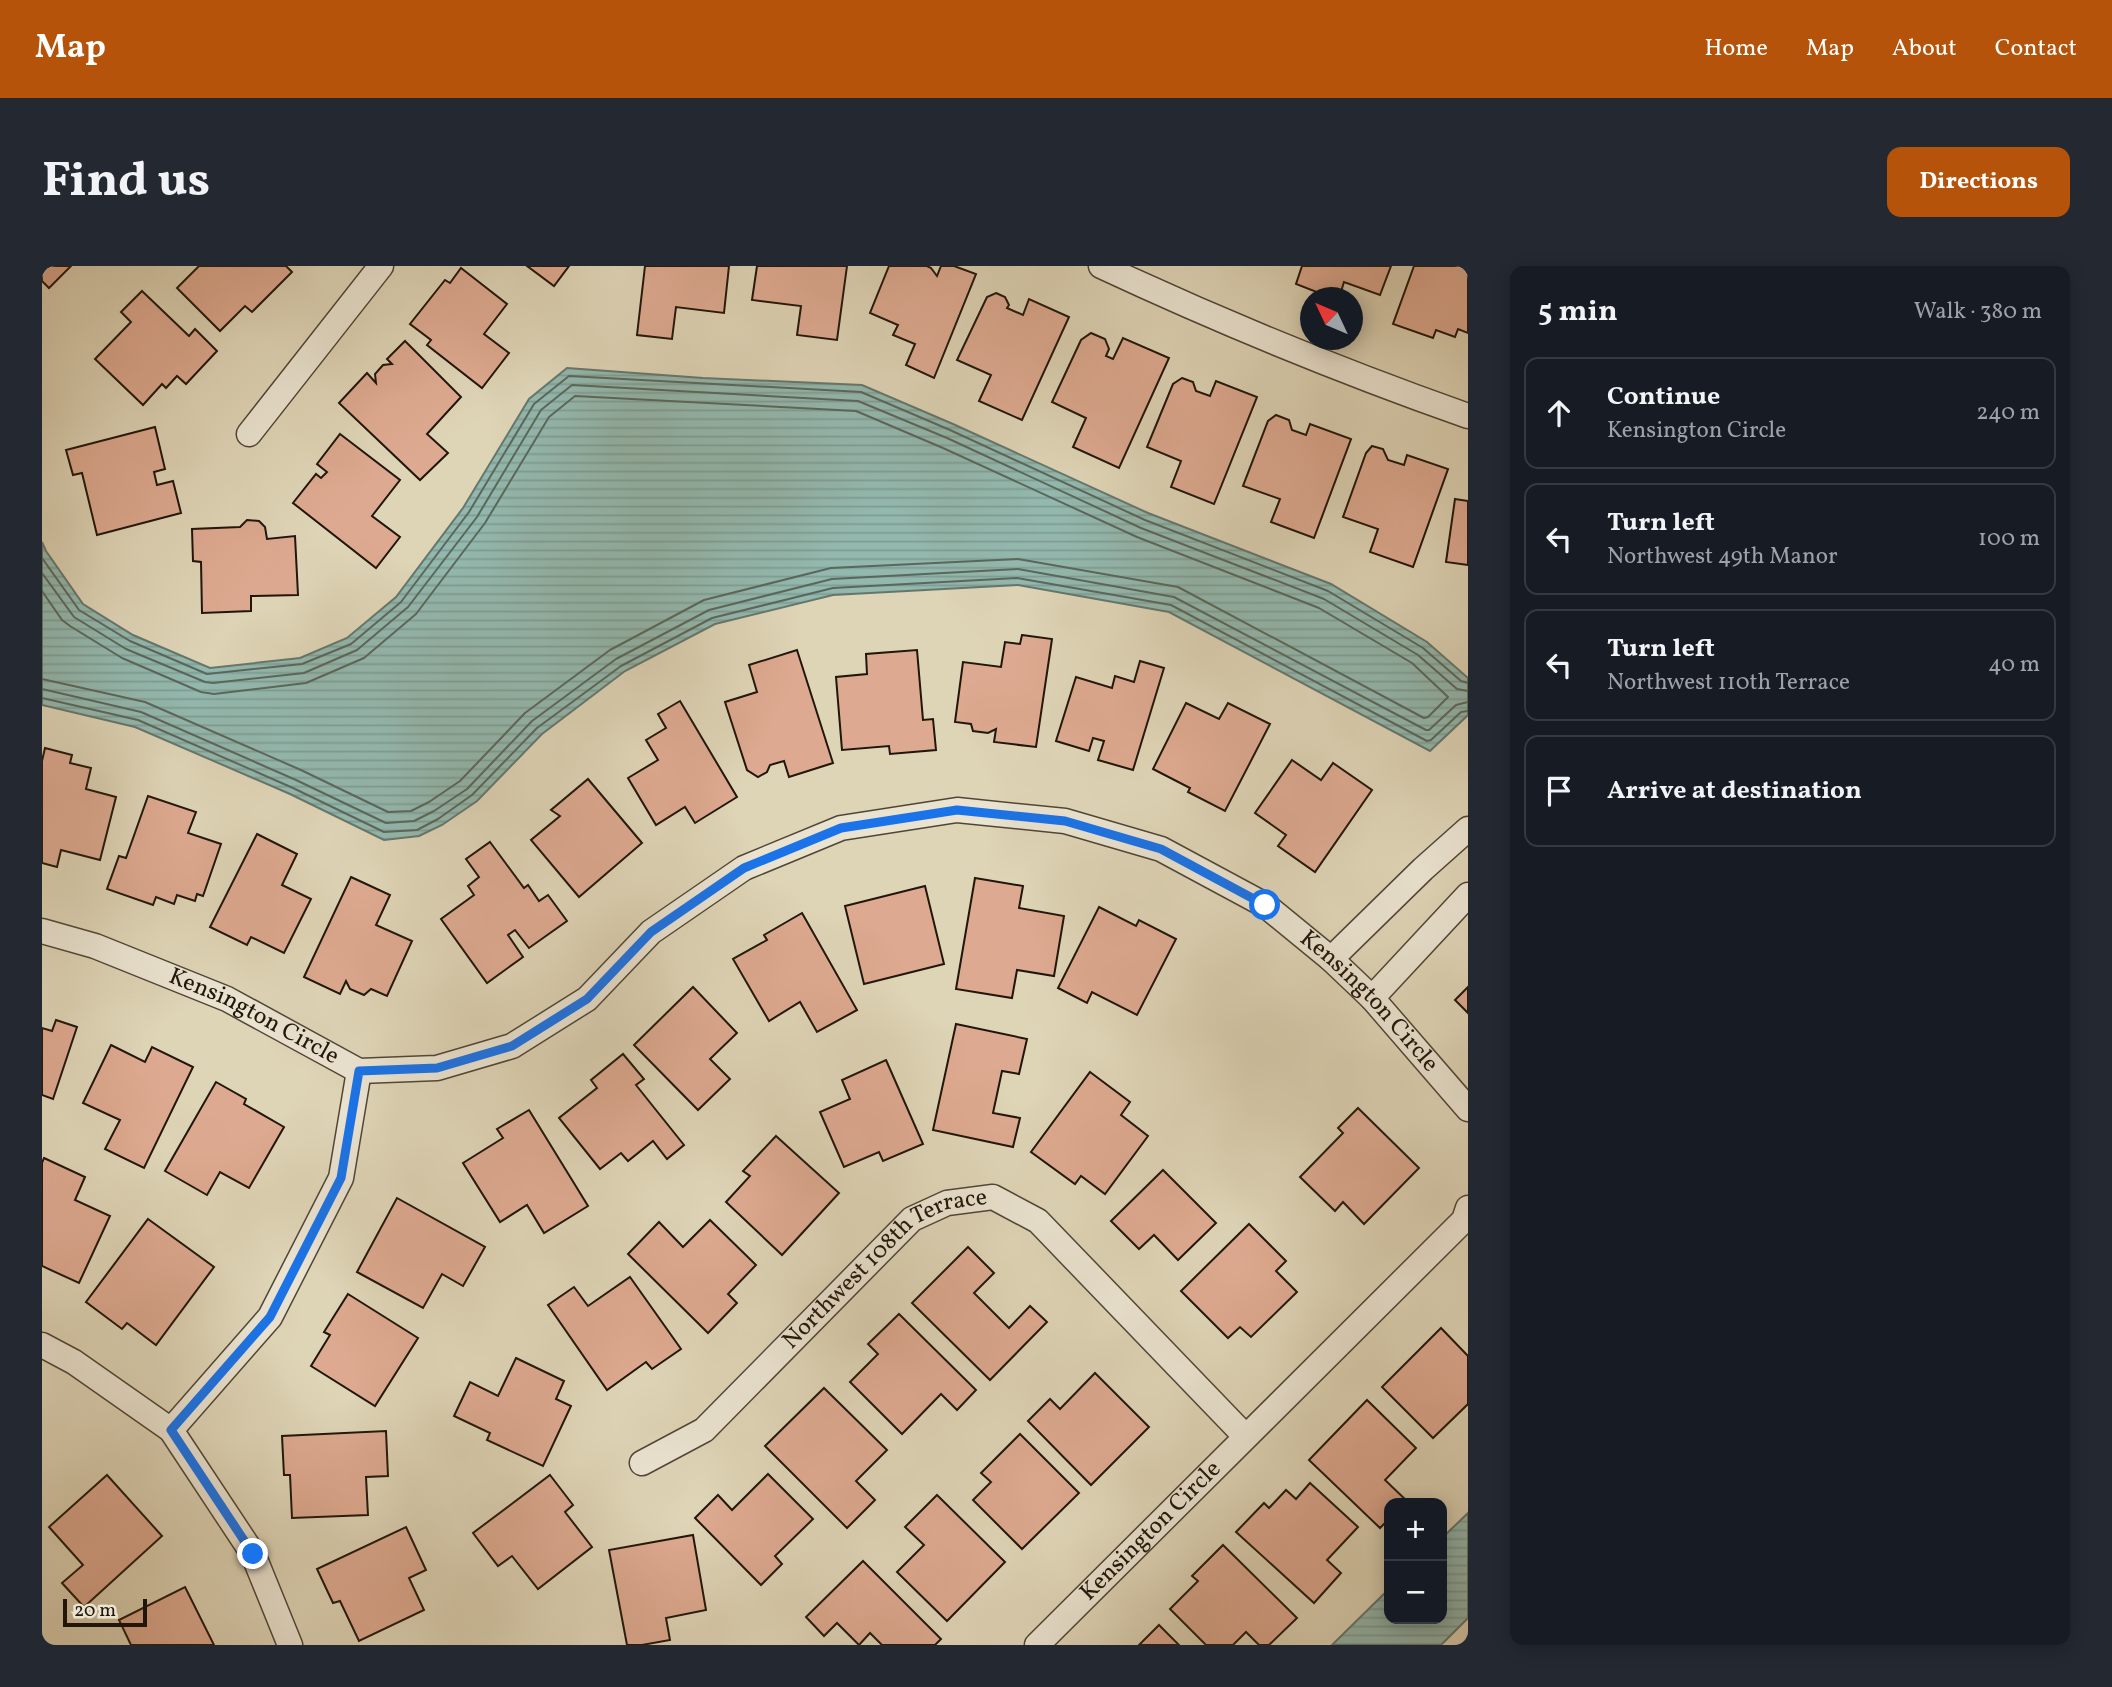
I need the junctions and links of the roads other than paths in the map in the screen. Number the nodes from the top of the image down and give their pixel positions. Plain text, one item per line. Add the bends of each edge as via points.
1 (381, 266) edge
2 (1101, 266) edge
3 (1468, 416) edge
4 (249, 435) dead end
5 (1468, 829) edge
6 (1468, 895) edge
7 (42, 931) edge
8 (1331, 959) junction
9 (1372, 998) junction
10 (359, 1071) junction
11 (1468, 1109) edge
12 (1468, 1208) edge
13 (42, 1345) edge
14 (171, 1430) junction
15 (1245, 1436) junction
16 (642, 1463) dead end
17 (290, 1645) edge
18 (1037, 1645) edge

1 - 4 street
2 - 3 street via 1371,382
5 - 8 street
6 - 9 street
7 - 10 street, Kensington Circle via 96,946 227,999
8 - 9 street, Kensington Circle
8 - 10 street, Kensington Circle via 1265,905 1161,849 1065,821 957,810 841,828 744,868 651,932 587,999 512,1046 437,1068
9 - 11 street, Kensington Circle
10 - 14 street via 341,1178 270,1317
12 - 15 street, Kensington Circle via 1464,1220
13 - 14 street
14 - 17 street via 253,1554
15 - 16 street, Northwest 108th Terrace via 1038,1221 993,1197 947,1203 912,1219 704,1430
15 - 18 street, Kensington Circle

